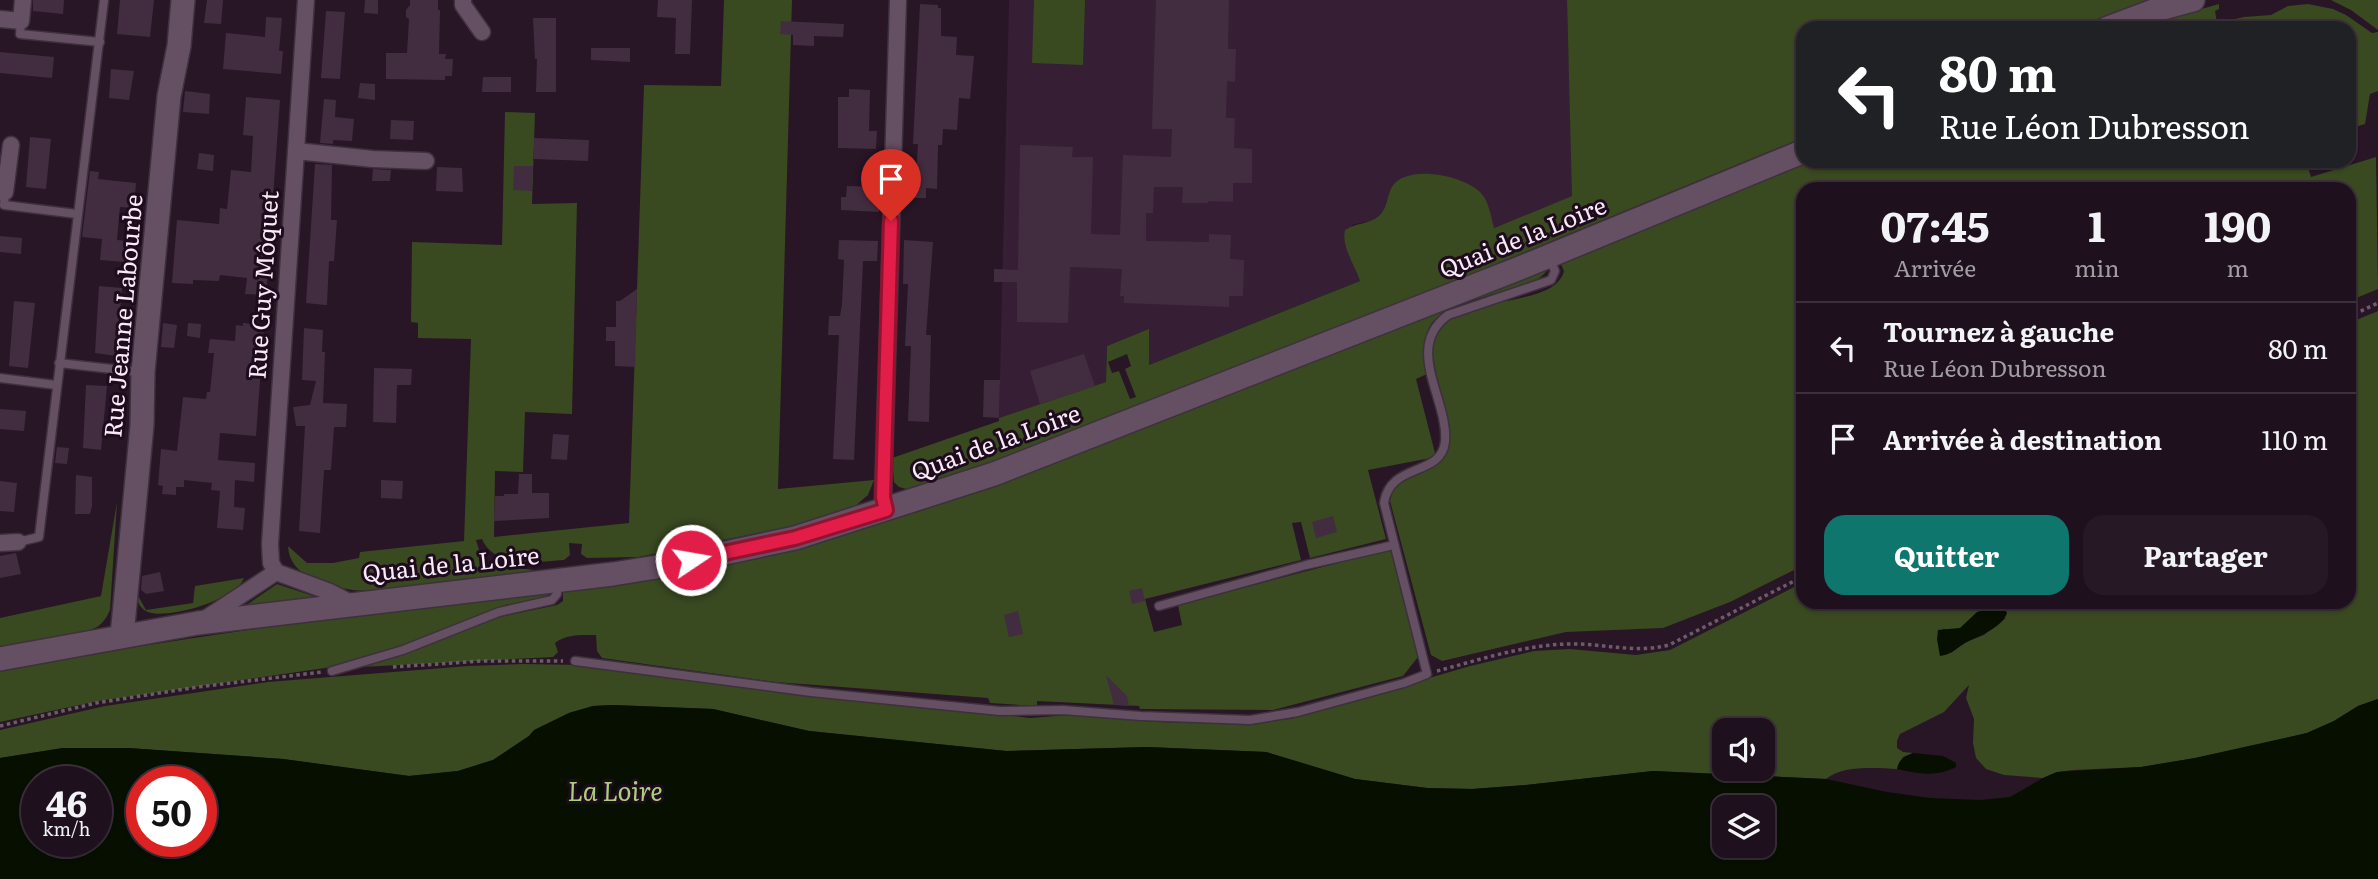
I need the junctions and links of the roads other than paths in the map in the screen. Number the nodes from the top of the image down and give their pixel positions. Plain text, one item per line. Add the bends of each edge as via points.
1 (23, 0) edge
2 (104, 0) edge
3 (183, 0) edge
4 (306, 0) edge
5 (464, 0) edge
6 (898, 0) edge
7 (2193, 0) edge
8 (0, 19) edge
9 (21, 21) junction
10 (2127, 21) edge
11 (482, 32) dead end
12 (100, 42) junction
13 (11, 145) dead end
14 (296, 151) junction
15 (1796, 154) edge
16 (426, 160) dead end
17 (3, 192) edge
18 (77, 214) junction
19 (1549, 256) junction
20 (59, 363) junction
21 (143, 372) junction
22 (0, 378) edge
23 (56, 385) junction
24 (886, 510) junction
25 (18, 542) joint
26 (0, 544) edge
27 (1394, 545) junction
28 (276, 572) junction
29 (557, 580) junction
30 (351, 603) junction
31 (1159, 606) dead end
32 (198, 623) junction
33 (121, 636) junction
34 (0, 659) edge
35 (575, 661) road end
36 (332, 671) road end

1 - 9 street
2 - 12 lane
3 - 21 main road, Rue Jeanne Labourbe via 169,96
4 - 14 street, Rue Guy Môquet
5 - 11 street
6 - 24 street
7 - 10 main road
8 - 9 street
9 - 12 lane via 20,34
12 - 18 lane
13 - 17 street
14 - 16 street
14 - 28 street, Rue Guy Môquet via 270,544
15 - 19 main road, Quai de la Loire
17 - 18 lane via 4,205
18 - 20 lane
19 - 24 main road, Quai de la Loire via 994,474
19 - 27 lane via 1555,271 1551,280 1458,310 1436,324 1428,354 1445,432 1443,451 1436,460 1397,478 1387,489 1385,510
20 - 21 lane
20 - 23 lane
21 - 33 main road, Rue Jeanne Labourbe
22 - 23 lane
23 - 25 lane via 38,537
24 - 29 main road, Quai de la Loire via 795,538 702,558
25 - 26 street
27 - 31 lane
27 - 35 lane via 1427,674 1298,712 1250,720 1000,711
28 - 30 street
28 - 32 street
29 - 30 main road, Quai de la Loire
29 - 36 lane via 552,600 499,612 403,650
30 - 32 main road, Quai de la Loire
32 - 33 main road, Quai de la Loire
33 - 34 main road, Quai de la Loire

